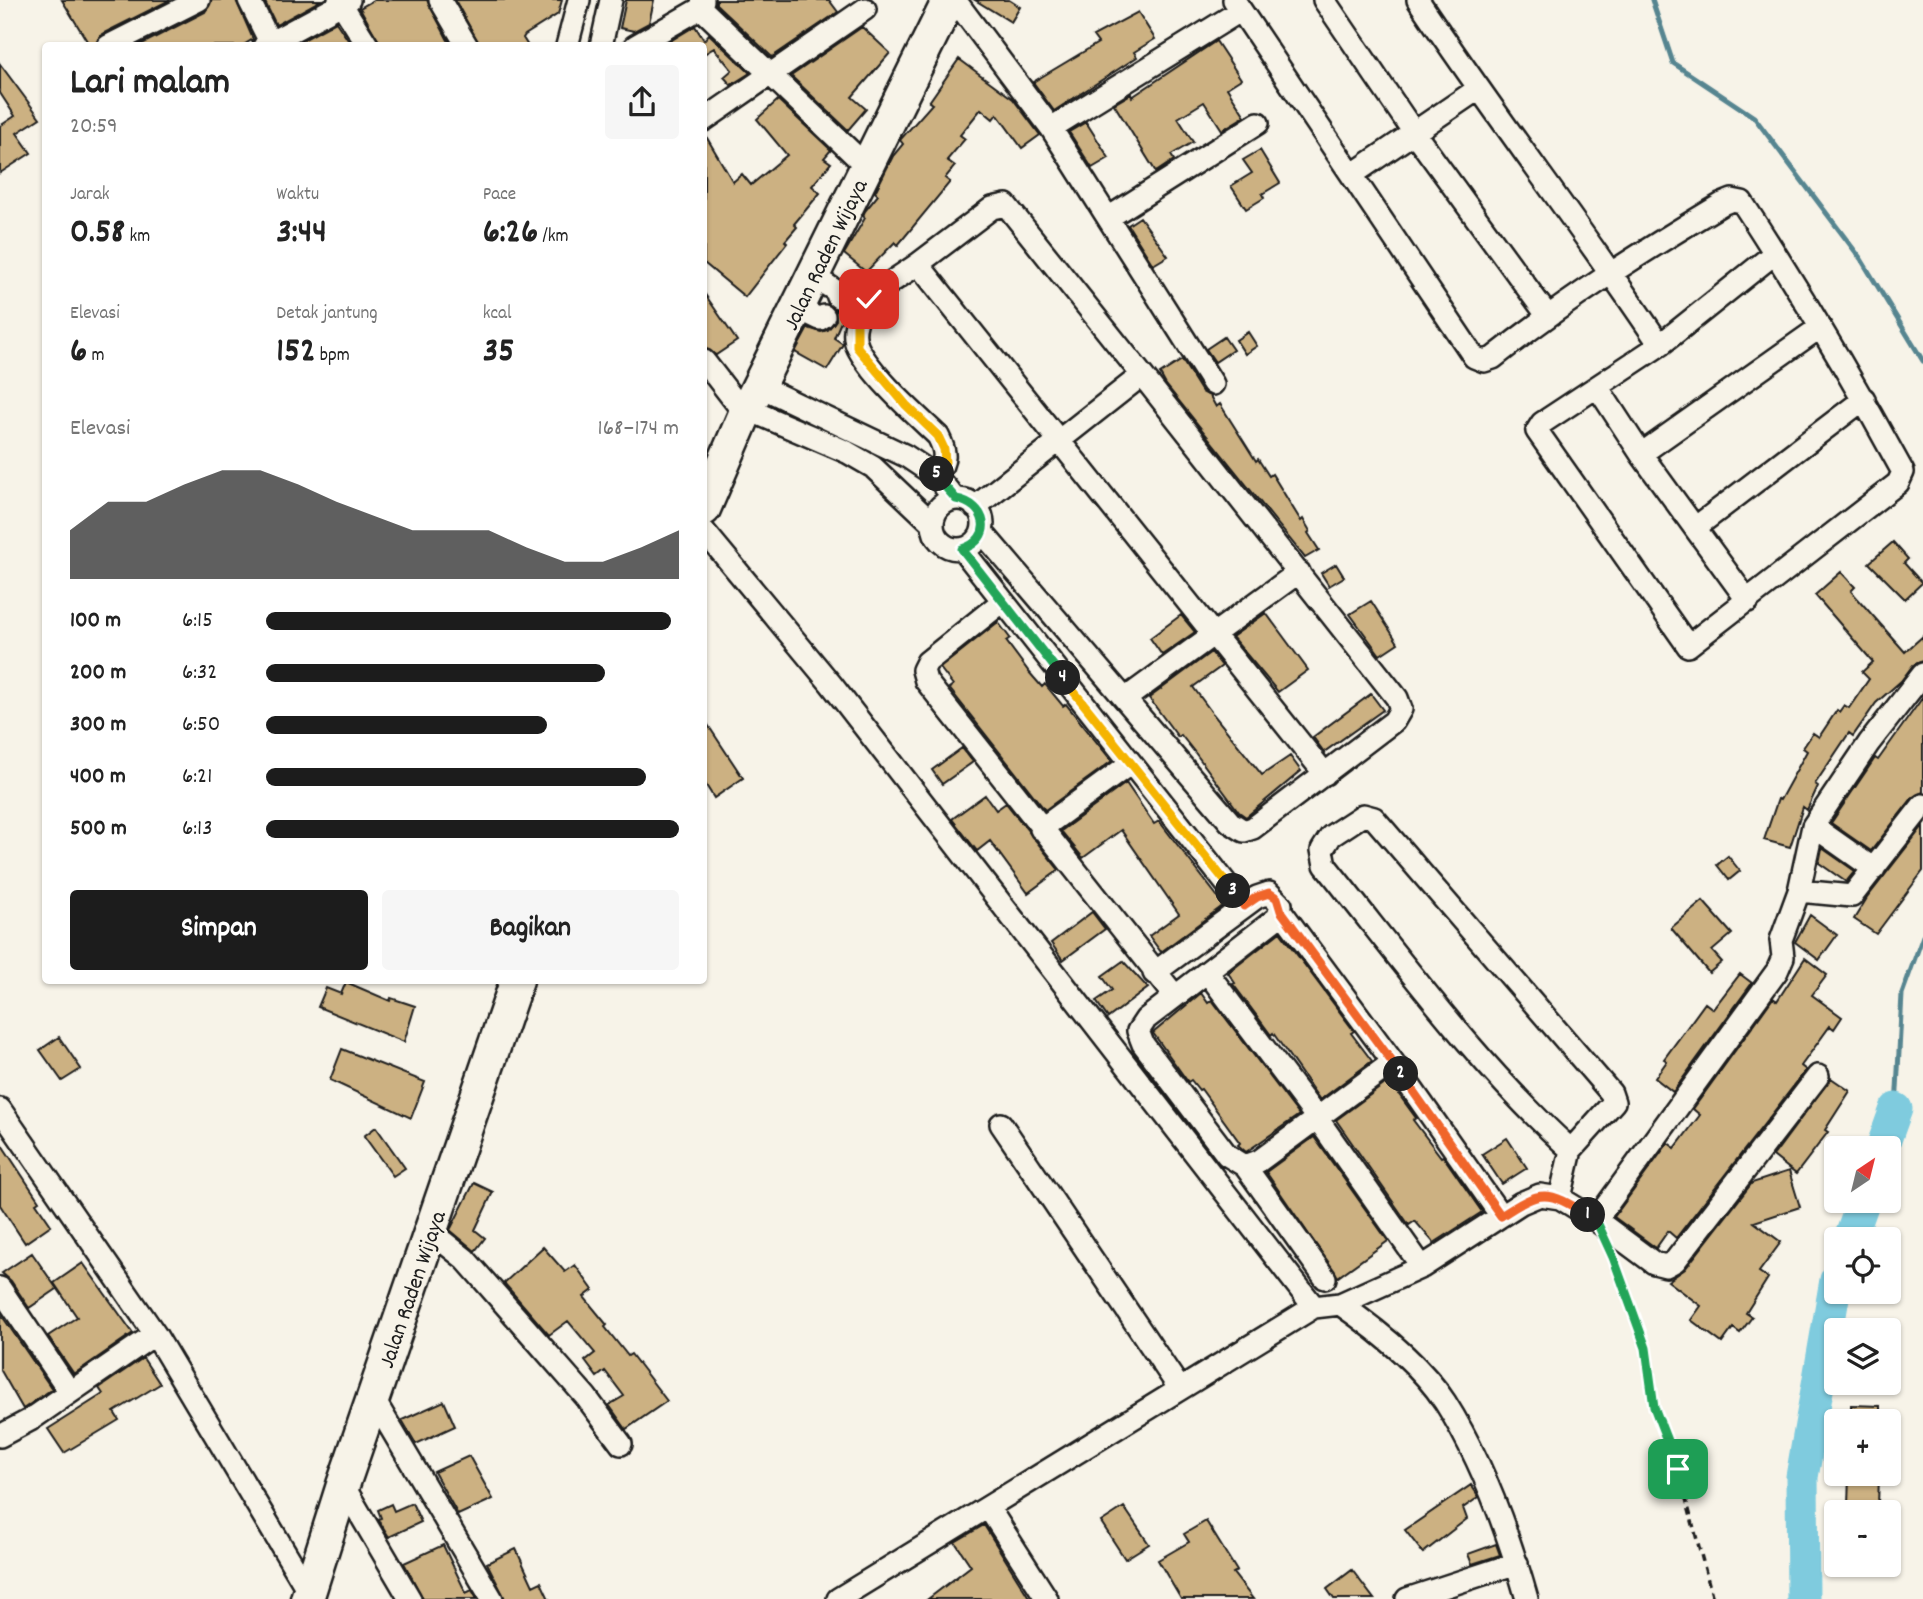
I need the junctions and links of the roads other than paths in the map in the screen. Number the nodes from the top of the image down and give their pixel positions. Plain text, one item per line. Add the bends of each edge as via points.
1 (199, 0) edge
2 (249, 0) edge
3 (440, 0) edge
4 (579, 0) edge
5 (611, 0) edge
6 (949, 0) edge
7 (955, 0) edge
8 (1324, 0) edge
9 (1418, 0) edge
10 (343, 1) edge
11 (702, 4) edge
12 (1237, 5) edge
13 (865, 9) dead end
14 (116, 42) edge
15 (266, 42) edge
16 (271, 42) edge
17 (366, 42) edge
18 (465, 42) edge
19 (569, 42) edge
20 (602, 42) edge
21 (641, 42) edge
22 (767, 74) junction
23 (1478, 89) junction
24 (707, 118) edge
25 (1258, 123) dead end
26 (1051, 128) junction
27 (1415, 134) junction
28 (867, 167) junction
29 (1353, 174) junction
30 (1108, 218) junction
31 (1775, 253) junction
32 (918, 264) junction
33 (1611, 271) junction
34 (813, 276) junction
35 (838, 297) dead end
36 (1547, 315) junction
37 (1819, 328) junction
38 (1660, 345) junction
39 (707, 364) edge
40 (1142, 375) junction
41 (1213, 384) dead end
42 (1598, 388) junction
43 (1864, 399) junction
44 (751, 403) junction
45 (1059, 442) junction
46 (851, 443) junction
47 (1641, 454) junction
48 (936, 476) junction
49 (707, 502) edge
50 (965, 503) junction
51 (933, 524) junction
52 (1696, 527) junction
53 (982, 532) junction
54 (707, 535) edge
55 (962, 549) junction
56 (1299, 572) junction
57 (1003, 601) junction
58 (1748, 601) junction
59 (1216, 634) junction
60 (1923, 674) edge
61 (1125, 699) junction
62 (1131, 763) junction
63 (1325, 774) junction
64 (1923, 805) edge
65 (1813, 826) junction
66 (1041, 829) junction
67 (1874, 869) junction
68 (1799, 891) junction
69 (1244, 906) junction
70 (1281, 911) junction
71 (1207, 972) junction
72 (1154, 973) junction
73 (516, 984) edge
74 (1175, 996) junction
75 (1393, 1062) junction
76 (1818, 1076) dead end
77 (1, 1112) edge
78 (1317, 1118) junction
79 (1001, 1125) dead end
80 (1572, 1150) junction
81 (1245, 1166) junction
82 (1560, 1198) junction
83 (1501, 1216) junction
84 (1596, 1220) junction
85 (431, 1232) junction
86 (1422, 1267) junction
87 (1325, 1278) dead end
88 (0, 1288) edge
89 (1340, 1304) junction
90 (1314, 1307) junction
91 (155, 1334) junction
92 (1180, 1389) junction
93 (70, 1392) junction
94 (373, 1398) junction
95 (0, 1436) edge
96 (621, 1444) dead end
97 (343, 1485) junction
98 (988, 1507) junction
99 (1517, 1563) junction
100 (1452, 1591) edge
101 (308, 1595) edge
102 (410, 1599) edge
103 (492, 1599) edge
104 (838, 1599) edge
105 (1047, 1599) edge
106 (1407, 1599) edge
107 (1527, 1599) edge

1 - 14 street
2 - 15 street
3 - 18 street
4 - 19 street
5 - 20 street
6 - 28 highway, Jalan Raden Wijaya
7 - 26 street
8 - 27 street
9 - 23 street
10 - 16 street
10 - 17 street
11 - 21 street
11 - 22 street
12 - 26 street
12 - 29 street
13 - 22 street
22 - 24 street
22 - 28 street
23 - 27 street
23 - 33 street
25 - 30 street
26 - 30 street
27 - 29 street
27 - 36 street
28 - 34 highway, Jalan Raden Wijaya
29 - 36 street via 1475,357 1484,362 1493,358
30 - 41 street
31 - 33 street via 1742,202 1732,200
31 - 37 street
31 - 38 street
32 - 40 street via 992,208 1006,205
32 - 45 street
32 - 48 street via 869,299 857,318 855,333 857,347 868,363 938,436 945,462
33 - 36 street
33 - 38 street
34 - 35 street
34 - 44 highway, Jalan Raden Wijaya via 811,312
37 - 43 street
37 - 47 street
38 - 42 street
39 - 44 street
40 - 45 street
40 - 56 street
42 - 47 street
42 - 58 street via 1542,423 1537,431 1542,441 1688,646
43 - 52 street
43 - 58 street via 1903,471 1902,478
44 - 46 street
44 - 49 highway, Jalan Raden Wijaya
45 - 50 street
45 - 59 street
46 - 48 street via 906,456
46 - 51 street
47 - 52 street
48 - 50 street
50 - 51 street via 940,508
50 - 53 street via 982,518
51 - 55 street via 942,543
52 - 58 street
53 - 55 street via 975,543
53 - 61 street
54 - 90 street via 831,684
55 - 57 street
56 - 59 street
56 - 63 street via 1401,709 1394,721
57 - 62 street
57 - 66 street via 923,670 926,681
59 - 61 street
59 - 63 street
60 - 65 street
61 - 63 street via 1230,822 1244,831
62 - 66 street
62 - 69 street
64 - 67 street
65 - 67 street
65 - 68 street
66 - 72 street
67 - 68 street via 1852,896
68 - 84 street via 1781,940 1783,957 1777,971
69 - 70 street via 1269,893 1277,898
69 - 72 street
70 - 71 street
70 - 75 street
71 - 74 street
71 - 78 street
72 - 74 street
73 - 85 highway, Jalan Raden Wijaya
74 - 81 street via 1138,1031 1143,1044 1227,1155
75 - 78 street
75 - 83 street
76 - 84 street via 1675,1261 1666,1266 1654,1263
77 - 91 street
78 - 81 street via 1259,1161
78 - 86 street
79 - 92 street
80 - 80 street via 1614,1102 1611,1093 1374,818 1363,816 1331,836 1322,850 1325,865 1456,1027
80 - 82 street
81 - 87 street
82 - 83 street via 1540,1195
82 - 84 street
83 - 86 street
85 - 94 highway, Jalan Raden Wijaya
85 - 96 street via 465,1259 586,1397
86 - 89 street
88 - 93 street
89 - 90 street
89 - 99 street via 1394,1345 1444,1400 1476,1459
90 - 92 street
91 - 93 street
91 - 101 street
92 - 98 street
93 - 95 street
94 - 97 highway, Jalan Raden Wijaya
94 - 103 street
97 - 101 highway, Jalan Raden Wijaya
97 - 102 street
98 - 104 street
98 - 105 street
99 - 100 street
99 - 107 street
100 - 106 street

